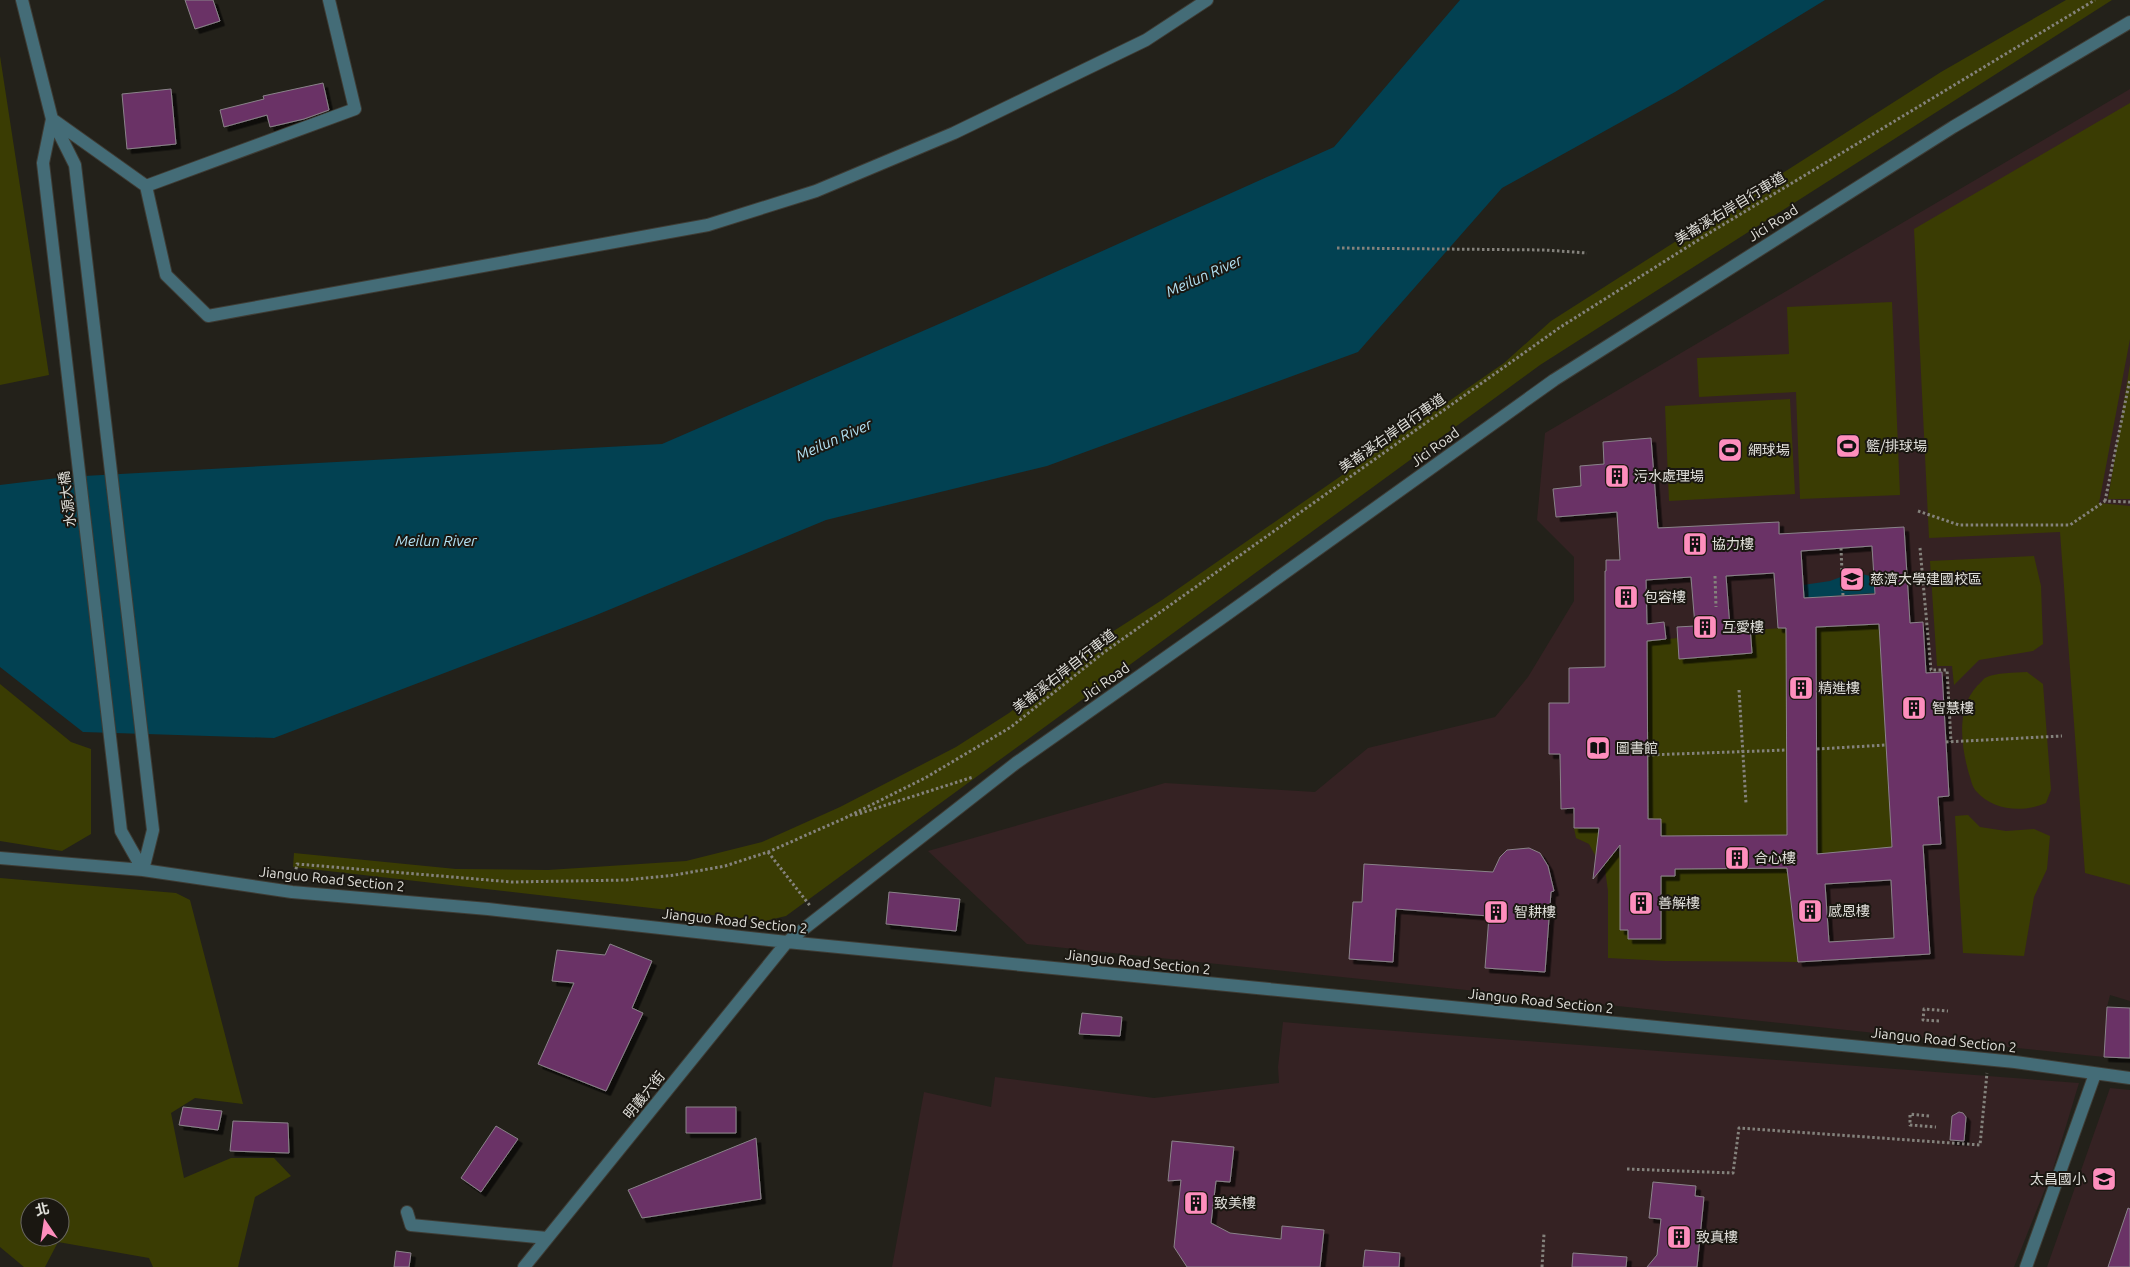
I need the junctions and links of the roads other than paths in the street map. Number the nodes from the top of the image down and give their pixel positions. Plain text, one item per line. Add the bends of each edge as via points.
1 (22, 0) edge
2 (329, 0) edge
3 (1207, 0) edge
4 (2130, 22) edge
5 (52, 118) junction
6 (146, 186) junction
7 (0, 858) edge
8 (143, 870) junction
9 (788, 942) junction
10 (2095, 1074) junction
11 (2130, 1078) edge
12 (407, 1212) dead end
13 (547, 1238) junction
14 (524, 1267) edge
15 (2026, 1267) edge

1 - 5 street
2 - 6 street via 355,109
3 - 6 street via 1146,40 954,133 798,196 708,225 208,316 166,275
4 - 9 street, Jici Road via 1953,127 1554,380 988,784
5 - 6 street
5 - 8 street via 75,165 153,830
5 - 8 street, 水源大橋 via 43,163 121,831
7 - 8 street, Jianguo Road Section 2
8 - 9 street, Jianguo Road Section 2 via 292,892
9 - 10 street, Jianguo Road Section 2 via 1988,1060
9 - 13 street, 明義六街
10 - 11 street, Jianguo Road Section 2
10 - 15 street
12 - 13 street via 412,1225
13 - 14 street, 明義六街

